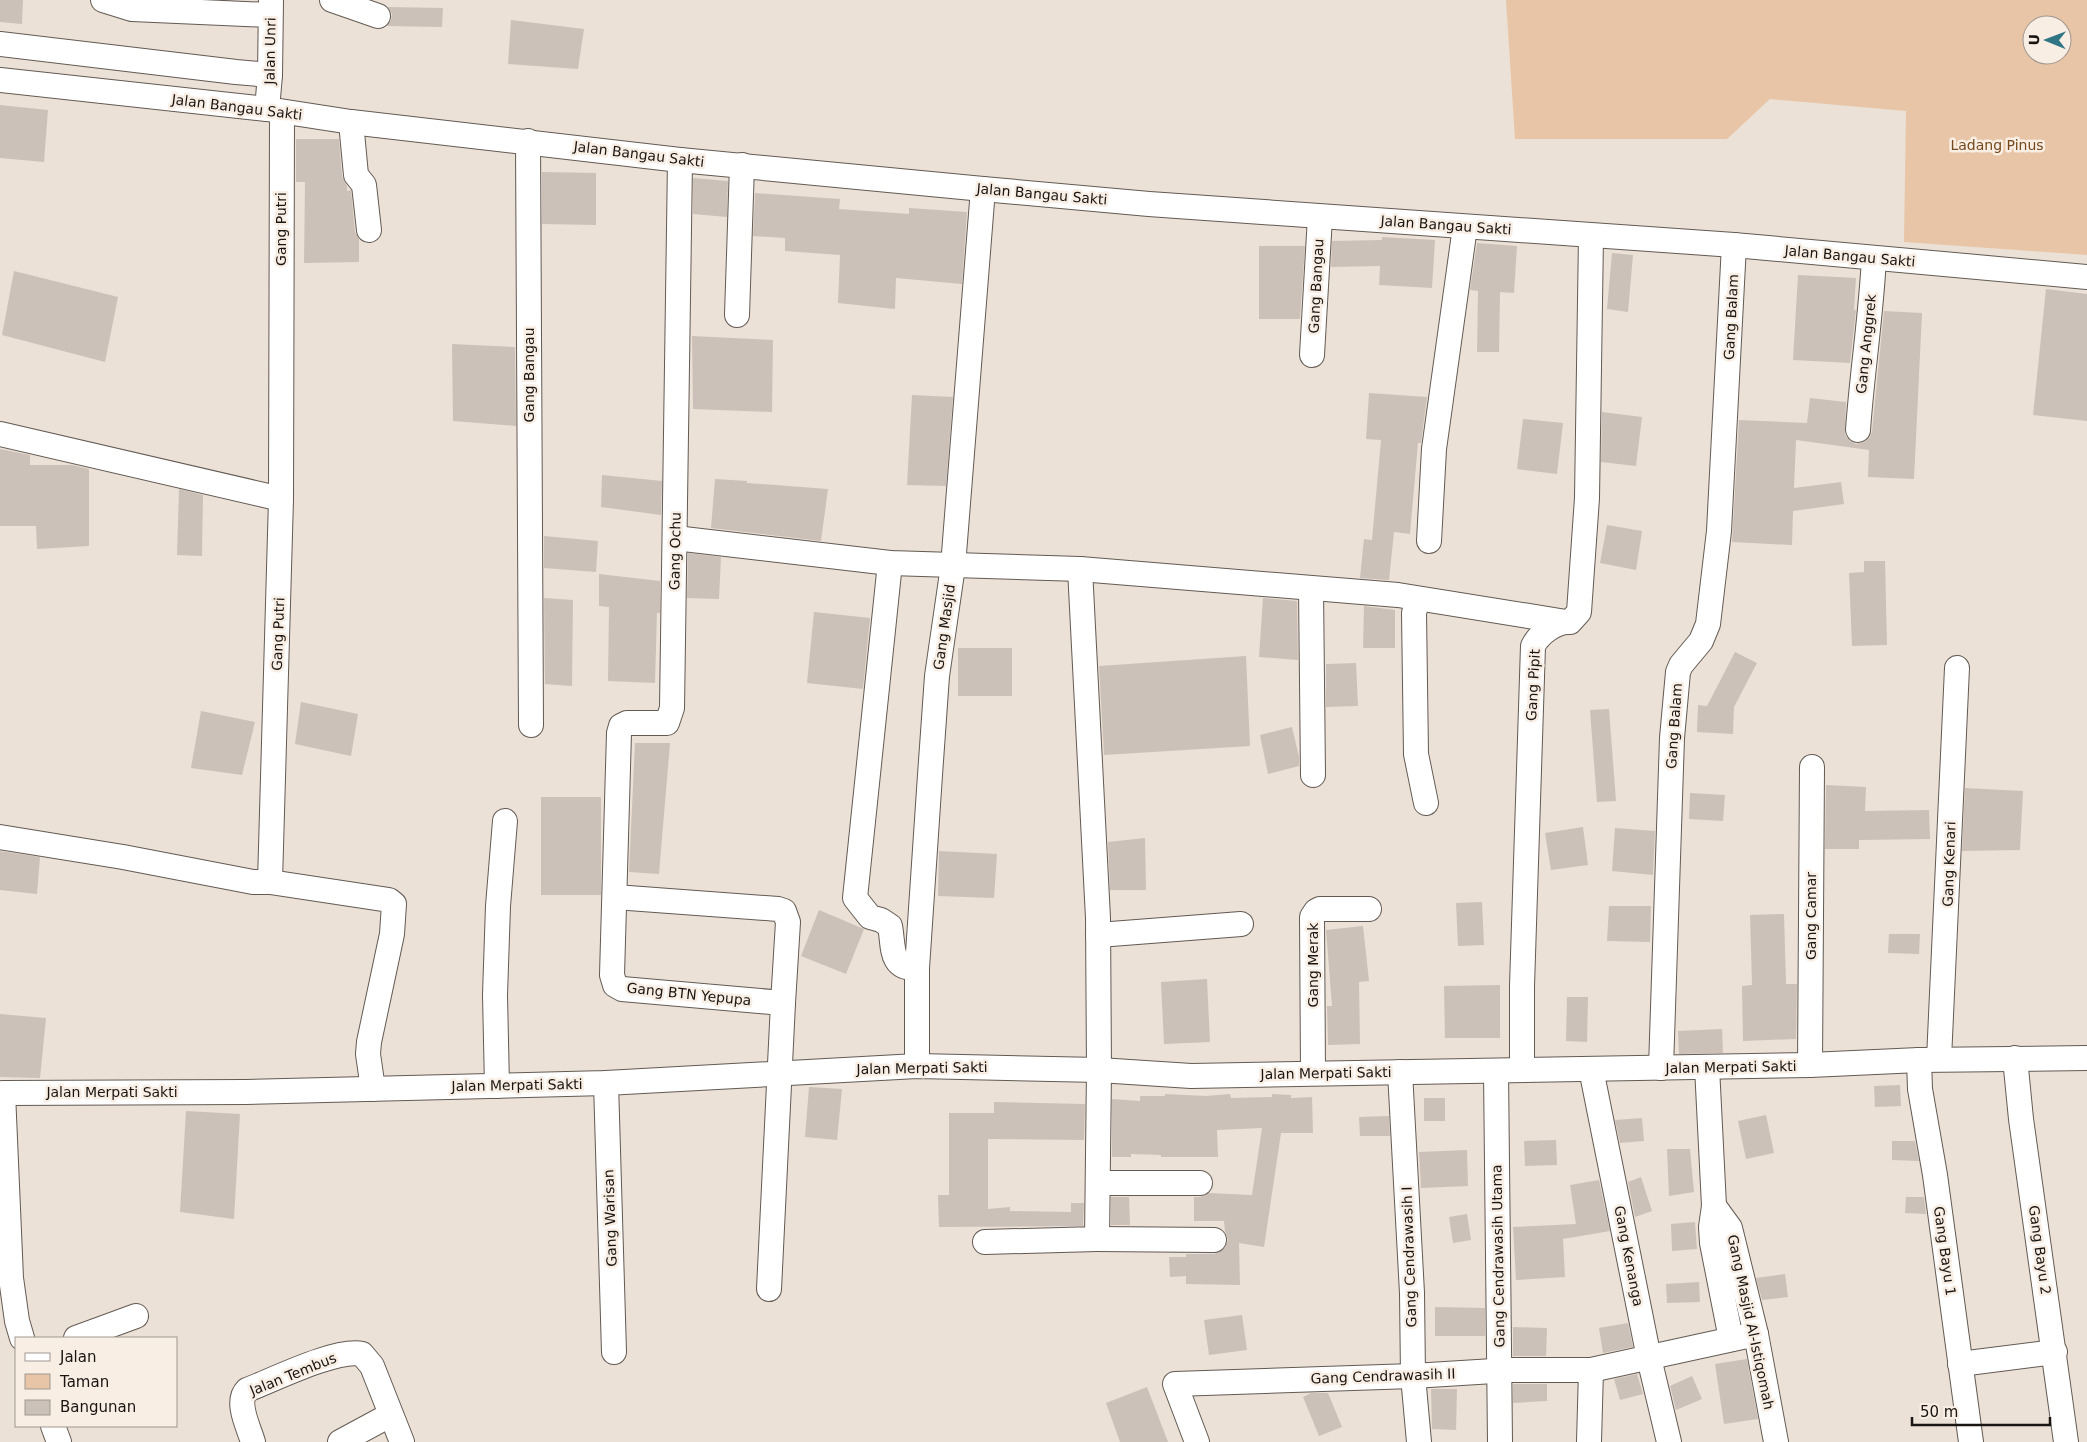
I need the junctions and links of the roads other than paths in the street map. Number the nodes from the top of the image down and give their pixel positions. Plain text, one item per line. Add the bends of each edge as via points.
1 (103, 0) edge
2 (332, 0) edge
3 (270, 8) edge
4 (378, 16) dead end
5 (0, 44) edge
6 (270, 75) junction
7 (0, 80) edge
8 (272, 107) junction
9 (351, 122) junction
10 (528, 141) junction
11 (680, 160) junction
12 (742, 165) junction
13 (983, 189) junction
14 (1320, 217) junction
15 (1465, 227) junction
16 (369, 230) dead end
17 (1591, 236) junction
18 (1734, 245) junction
19 (1874, 258) junction
20 (2087, 277) edge
21 (737, 315) dead end
22 (1312, 355) dead end
23 (1858, 430) dead end
24 (0, 434) edge
25 (281, 498) junction
26 (675, 538) junction
27 (1429, 542) dead end
28 (890, 563) junction
29 (953, 566) junction
30 (1080, 569) junction
31 (1311, 589) junction
32 (1418, 600) junction
33 (1566, 622) junction
34 (1957, 668) dead end
35 (531, 724) dead end
36 (1812, 767) dead end
37 (1312, 775) dead end
38 (1426, 803) dead end
39 (506, 820) dead end
40 (0, 837) edge
41 (270, 882) junction
42 (615, 898) junction
43 (1369, 909) dead end
44 (1241, 924) dead end
45 (1098, 935) junction
46 (917, 968) junction
47 (783, 1003) junction
48 (2015, 1058) junction
49 (2087, 1058) edge
50 (1929, 1059) junction
51 (1810, 1065) junction
52 (917, 1066) junction
53 (1707, 1067) junction
54 (1661, 1068) junction
55 (1591, 1069) junction
56 (1099, 1070) junction
57 (1496, 1070) junction
58 (1522, 1070) junction
59 (779, 1072) junction
60 (1400, 1072) junction
61 (1313, 1073) junction
62 (606, 1083) junction
63 (497, 1086) junction
64 (373, 1089) junction
65 (1, 1093) edge
66 (1098, 1183) junction
67 (1200, 1183) dead end
68 (1714, 1206) junction
69 (1097, 1239) junction
70 (1214, 1240) dead end
71 (985, 1242) dead end
72 (770, 1289) dead end
73 (136, 1316) dead end
74 (1756, 1334) junction
75 (22, 1337) edge
76 (79, 1337) edge
77 (1731, 1339) junction
78 (614, 1352) dead end
79 (2055, 1352) junction
80 (1649, 1358) junction
81 (1960, 1364) junction
82 (1591, 1370) junction
83 (1499, 1371) junction
84 (1413, 1376) junction
85 (390, 1415) junction
86 (53, 1427) edge
87 (59, 1442) edge
88 (253, 1442) edge
89 (340, 1442) edge
90 (402, 1442) edge
91 (1197, 1442) edge
92 (1419, 1442) edge
93 (1500, 1442) edge
94 (1589, 1442) edge
95 (1669, 1442) edge
96 (1776, 1442) edge
97 (1970, 1442) edge
98 (2066, 1442) edge

1 - 3 street via 132,9
2 - 4 street
3 - 6 street, Jalan Unri
5 - 6 street
6 - 8 street, Jalan Unri
7 - 8 street, Jalan Bangau Sakti
8 - 9 street, Jalan Bangau Sakti
8 - 25 street, Gang Putri
9 - 10 street, Jalan Bangau Sakti
9 - 16 street via 356,175 364,185
10 - 11 street, Jalan Bangau Sakti
10 - 35 street, Gang Bangau
11 - 12 street, Jalan Bangau Sakti
11 - 26 street, Gang Ochu
12 - 13 street, Jalan Bangau Sakti
12 - 21 street
13 - 14 street, Jalan Bangau Sakti
13 - 29 street, Gang Masjid
14 - 15 street, Jalan Bangau Sakti
14 - 22 street, Gang Bangau
15 - 17 street, Jalan Bangau Sakti
15 - 27 street via 1434,448
17 - 18 street, Jalan Bangau Sakti
17 - 33 street, Gang Pipit via 1586,498 1580,603 1576,618
18 - 19 street, Jalan Bangau Sakti
18 - 54 street, Gang Balam via 1720,531 1708,624 1701,641 1678,672 1672,738
19 - 20 street, Jalan Bangau Sakti
19 - 23 street, Gang Anggrek
24 - 25 street
25 - 41 street, Gang Putri
26 - 28 street
26 - 42 street, Gang Ochu via 672,708 667,723 627,722 619,733
28 - 29 street
28 - 46 street via 855,898 870,917 890,926 894,955 900,965
29 - 30 street
29 - 46 street, Gang Masjid via 937,676
30 - 31 street
30 - 45 street
31 - 32 street
31 - 37 street
32 - 33 street
32 - 38 street via 1414,613 1416,754
33 - 58 street, Gang Pipit via 1538,637 1533,646
34 - 50 street, Gang Kenari
36 - 51 street, Gang Camar
39 - 63 street via 495,985
40 - 41 street via 253,882
41 - 64 street via 388,900 394,904 392,934 369,1042
42 - 47 street, Gang BTN Yepupa via 612,976 615,985 622,989
42 - 47 street via 784,911 788,922
43 - 61 street, Gang Merak via 1320,909 1312,917
44 - 45 street
45 - 56 street
46 - 52 street, Gang Masjid
47 - 59 street
48 - 49 street, Jalan Merpati Sakti
48 - 50 street, Jalan Merpati Sakti
48 - 79 street, Gang Bayu 2
50 - 51 street, Jalan Merpati Sakti
50 - 81 street, Gang Bayu 1 via 1920,1089
51 - 53 street, Jalan Merpati Sakti
52 - 56 street, Jalan Merpati Sakti
52 - 59 street, Jalan Merpati Sakti
53 - 54 street, Jalan Merpati Sakti
53 - 68 street, Gang Masjid Al-Istiqomah
54 - 55 street, Jalan Merpati Sakti
55 - 58 street, Jalan Merpati Sakti
55 - 80 street, Gang Kenanga
56 - 61 street, Jalan Merpati Sakti via 1191,1076
56 - 66 street
57 - 58 street, Jalan Merpati Sakti
57 - 60 street, Jalan Merpati Sakti
57 - 83 street, Gang Cendrawasih Utama
59 - 62 street, Jalan Merpati Sakti
59 - 72 street
60 - 61 street, Jalan Merpati Sakti
60 - 84 street, Gang Cendrawasih I via 1412,1293
62 - 63 street, Jalan Merpati Sakti
62 - 78 street, Gang Warisan
63 - 64 street, Jalan Merpati Sakti
64 - 65 street, Jalan Merpati Sakti
65 - 75 street, Jalan Merpati Sakti via 11,1278 16,1321
66 - 67 street
66 - 69 street
68 - 74 street, Gang Masjid Al-Istiqomah via 1730,1228
68 - 77 street, Gang Masjid Al-Istiqomah via 1712,1243
69 - 70 street
69 - 71 street
73 - 76 street
74 - 77 street, Gang Cendrawasih II
74 - 96 street, Gang Masjid Al-Istiqomah
77 - 80 street, Gang Cendrawasih II
79 - 81 street
79 - 98 street, Gang Bayu 2
80 - 82 street, Gang Cendrawasih II
80 - 95 street, Gang Kenanga
81 - 97 street, Gang Bayu 1
82 - 83 street, Gang Cendrawasih II
82 - 94 street
83 - 84 street, Gang Cendrawasih II
83 - 93 street, Gang Cendrawasih Utama
84 - 91 street, Gang Cendrawasih II via 1175,1384
84 - 92 street, Gang Cendrawasih I
85 - 88 street, Jalan Tembus via 372,1366 362,1354 350,1352 247,1390 241,1402
85 - 89 street
85 - 90 street
86 - 87 street

